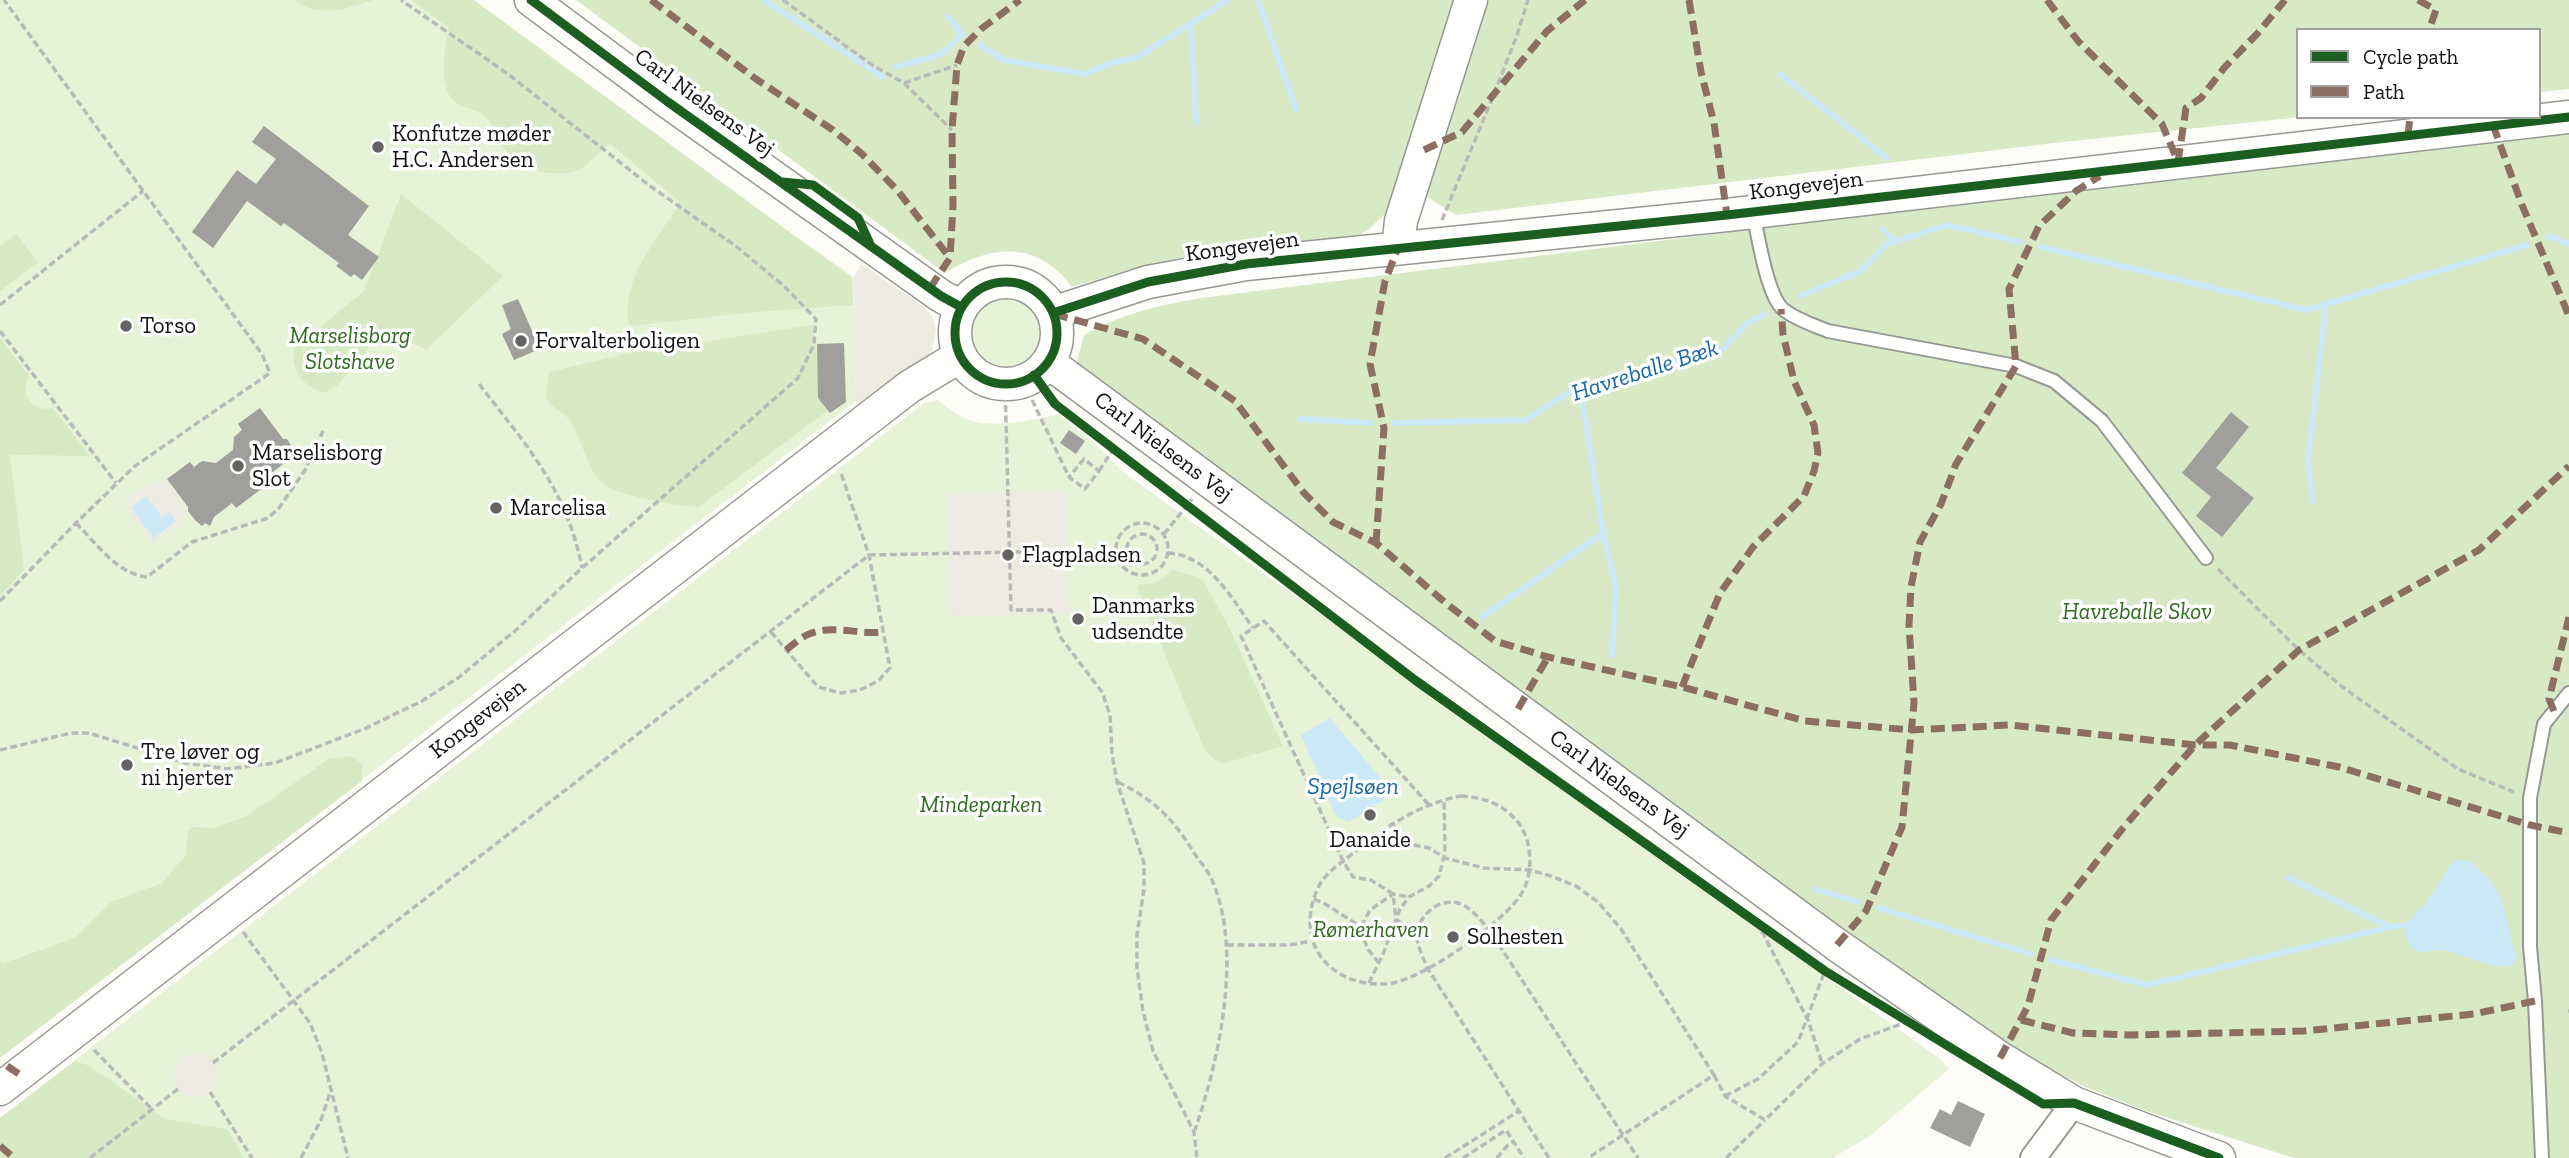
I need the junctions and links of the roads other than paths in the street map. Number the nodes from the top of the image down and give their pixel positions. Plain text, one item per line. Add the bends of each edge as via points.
1 (531, 0) edge
2 (1471, 0) edge
3 (2569, 117) edge
4 (1753, 212) junction
5 (1398, 248) junction
6 (961, 307) junction
7 (1053, 313) junction
8 (960, 356) junction
9 (1025, 376) junction
10 (2206, 558) road end
11 (2569, 693) edge
12 (0, 1089) edge
13 (2074, 1103) junction
14 (2034, 1158) edge
15 (2219, 1158) edge
16 (2542, 1158) edge

1 - 6 street, Carl Nielsens Vej via 679,110
2 - 5 street via 1401,222
3 - 4 street, Kongevejen
4 - 5 street, Kongevejen
4 - 10 lane via 1768,281 1781,309 1828,331 2017,366 2054,381 2102,421
5 - 7 street, Kongevejen via 1198,272 1148,282
6 - 7 street via 981,288 1009,282 1035,291
6 - 8 street via 955,326
7 - 9 street via 1057,338
8 - 9 street via 978,376 991,382
8 - 12 street, Kongevejen via 909,387
9 - 13 street, Carl Nielsens Vej via 2000,1058
11 - 16 lane via 2544,724 2530,798 2530,947
13 - 14 street
13 - 15 street, Carl Nielsens Vej

